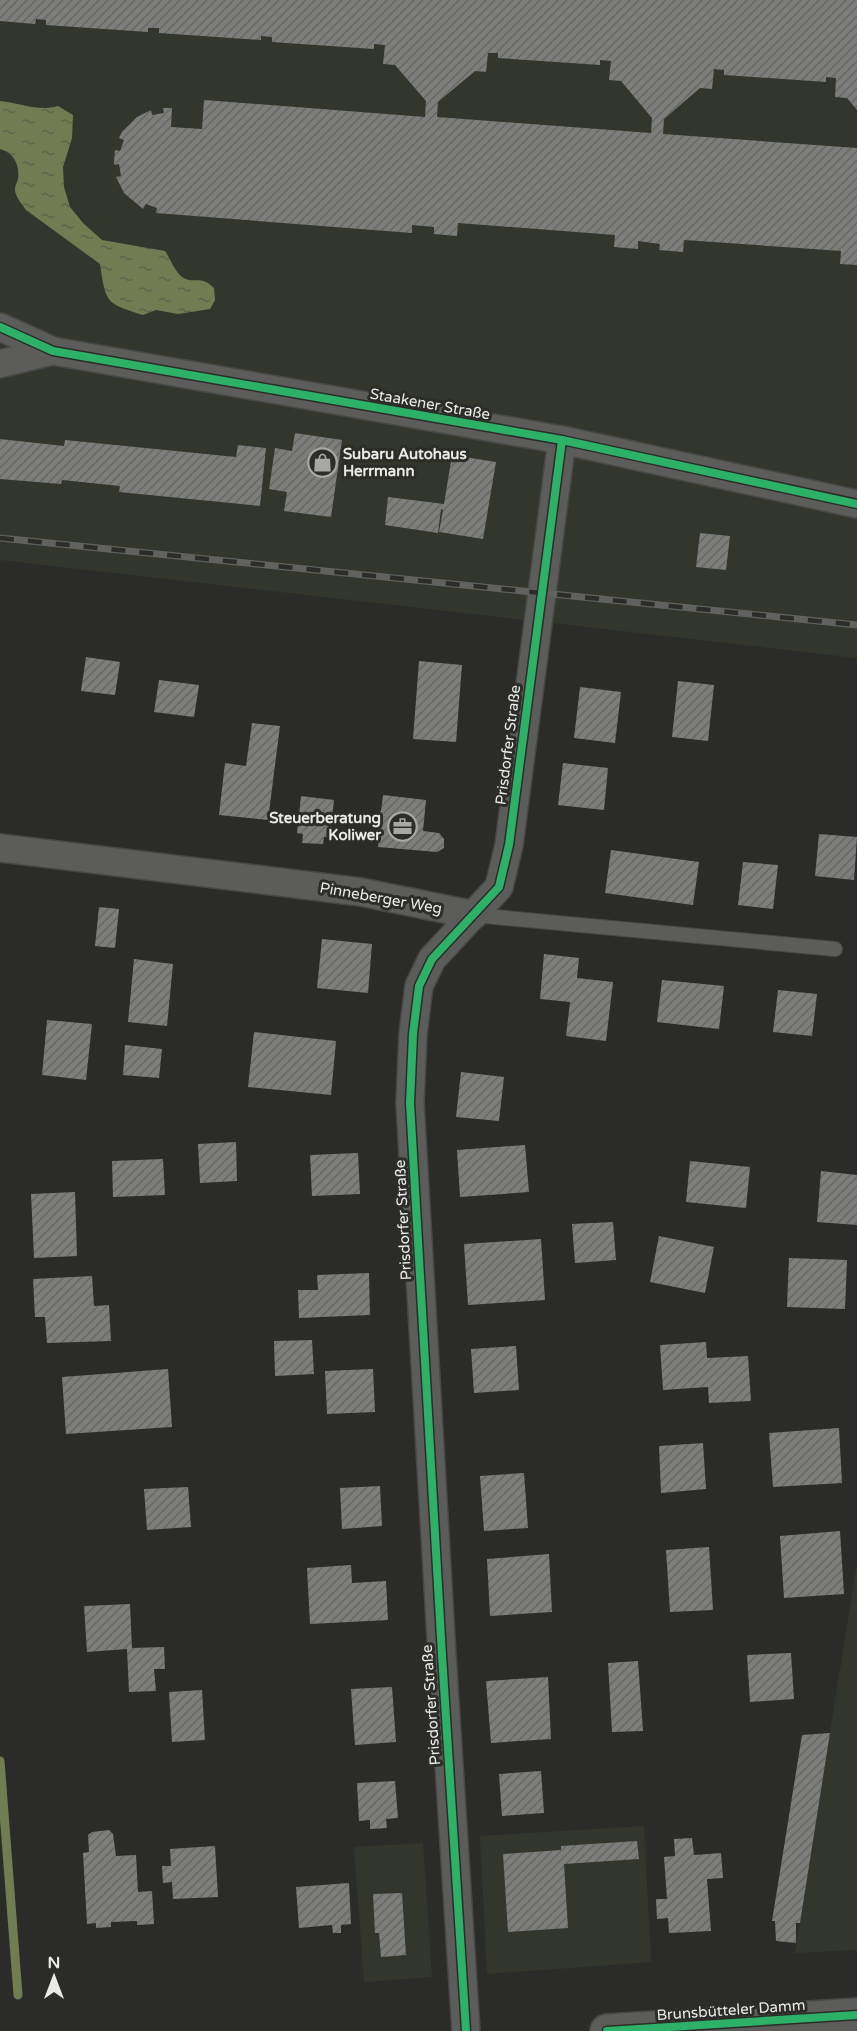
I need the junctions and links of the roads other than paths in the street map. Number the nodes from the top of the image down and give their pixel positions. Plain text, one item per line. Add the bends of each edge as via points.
1 (0, 327) edge
2 (53, 351) junction
3 (0, 364) edge
4 (562, 440) junction
5 (857, 504) edge
6 (0, 848) edge
7 (474, 915) junction
8 (835, 949) dead end
9 (857, 2015) edge
10 (466, 2031) edge
11 (607, 2031) edge

1 - 2 street, Staakener Straße
2 - 3 street, Staakener Straße
2 - 4 street, Staakener Straße
4 - 5 street, Staakener Straße
4 - 7 street, Prisdorfer Straße via 509,845 499,887
6 - 7 street, Pinneberger Weg via 361,892
7 - 8 lane, Pinneberger Weg
7 - 10 street, Prisdorfer Straße via 432,959 419,986 410,1103
9 - 11 main road, Brunsbütteler Damm

